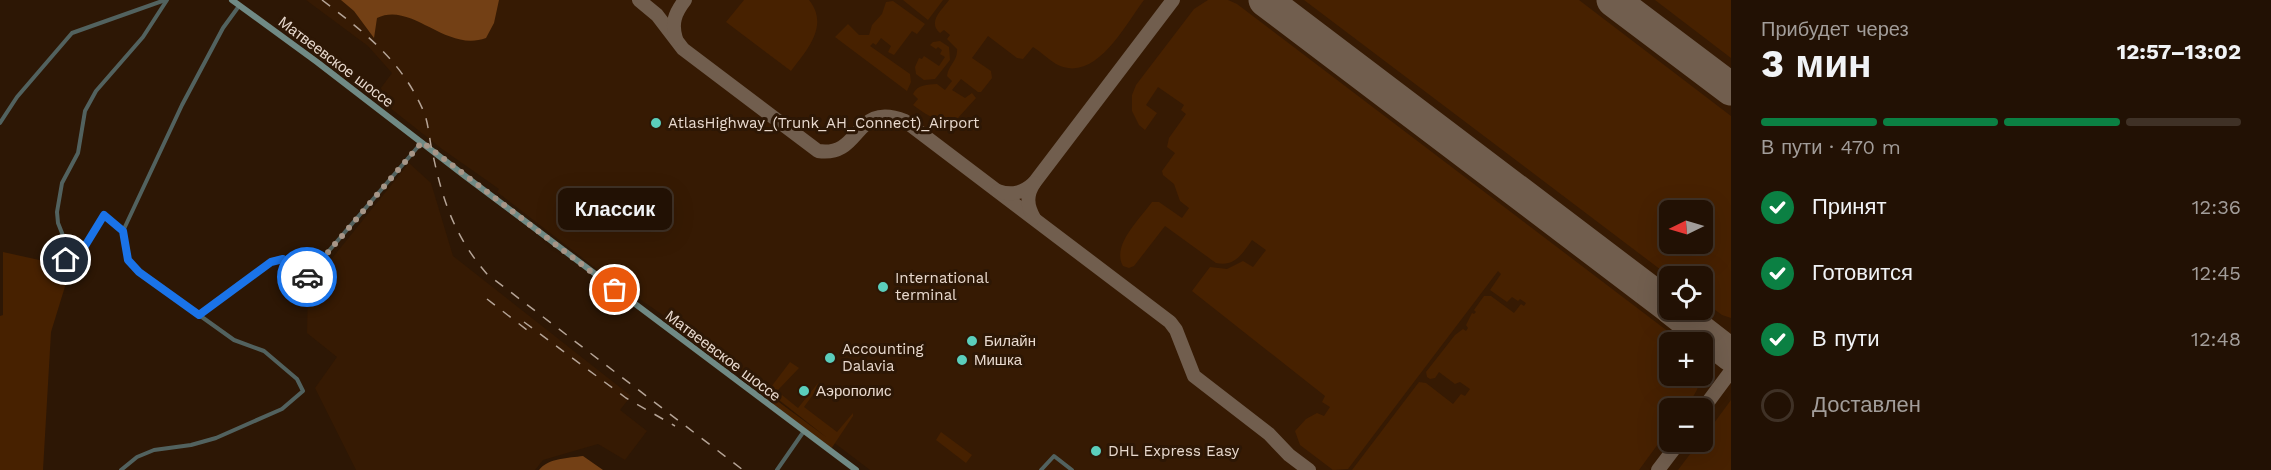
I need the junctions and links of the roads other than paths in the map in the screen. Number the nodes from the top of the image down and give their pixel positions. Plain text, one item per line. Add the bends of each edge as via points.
1 (166, 0) edge
2 (232, 0) edge
3 (239, 6) junction
4 (0, 123) edge
5 (422, 142) junction
6 (123, 231) junction
7 (199, 315) junction
8 (804, 431) junction
9 (121, 470) edge
10 (777, 470) edge
11 (856, 470) edge
12 (1041, 470) edge
13 (1072, 470) edge

1 - 4 street via 72,33
1 - 6 street via 143,37 94,94 85,111 76,159 62,183 58,201 57,217 66,260 85,246 104,215
2 - 3 main road, Матвеевское шоссе
3 - 5 main road, Матвеевское шоссе
3 - 6 street via 223,28 183,105
5 - 7 street via 304,280 286,261 275,260
5 - 8 main road, Матвеевское шоссе
6 - 7 street via 128,260
7 - 9 street via 234,340 264,351 297,379 303,391 282,408 214,440 157,449 136,457
8 - 10 street
8 - 11 main road, Матвеевское шоссе
12 - 13 street via 1054,456

